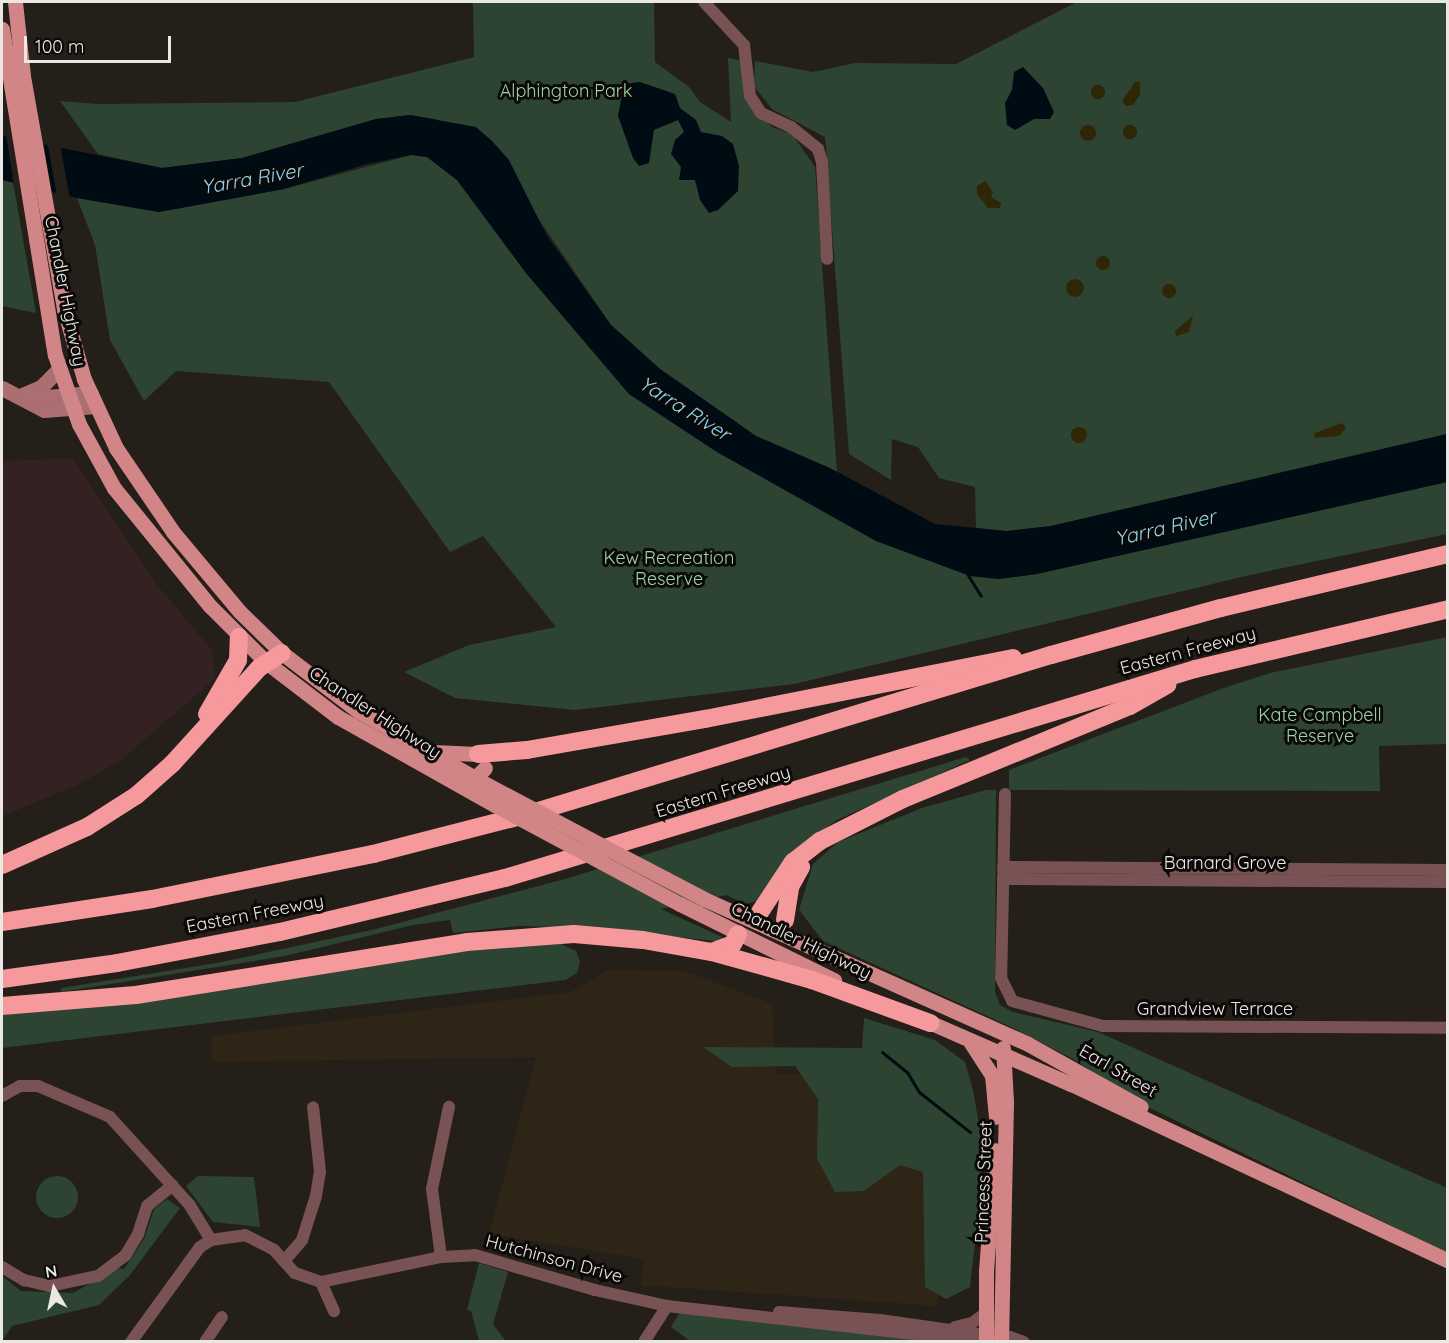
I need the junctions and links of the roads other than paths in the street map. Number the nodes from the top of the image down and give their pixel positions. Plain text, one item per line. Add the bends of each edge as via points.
1 (15, 2) edge
2 (704, 2) edge
3 (2, 29) edge
4 (827, 259) dead end
5 (59, 369) junction
6 (2, 388) edge
7 (19, 398) junction
8 (93, 400) junction
9 (71, 403) junction
10 (1448, 554) edge
11 (1448, 609) edge
12 (239, 637) junction
13 (1051, 655) junction
14 (274, 657) junction
15 (1195, 669) junction
16 (194, 740) junction
17 (430, 752) junction
18 (479, 773) junction
19 (1005, 794) dead end
20 (495, 805) junction
21 (838, 830) junction
22 (2, 865) edge
23 (1448, 870) edge
24 (1003, 873) junction
25 (1448, 882) edge
26 (756, 917) junction
27 (2, 922) edge
28 (787, 929) junction
29 (738, 934) junction
30 (712, 952) junction
31 (2, 979) edge
32 (2, 1006) edge
33 (930, 1023) junction
34 (990, 1028) junction
35 (1448, 1028) edge
36 (964, 1038) junction
37 (1005, 1055) junction
38 (2, 1096) edge
39 (313, 1107) dead end
40 (449, 1107) dead end
41 (1224, 1155) junction
42 (173, 1185) junction
43 (211, 1240) junction
44 (441, 1257) junction
45 (284, 1261) junction
46 (1448, 1261) edge
47 (2, 1267) edge
48 (321, 1282) junction
49 (667, 1306) junction
50 (334, 1311) dead end
51 (986, 1313) junction
52 (223, 1317) dead end
53 (947, 1336) edge
54 (991, 1339) edge
55 (131, 1341) edge
56 (205, 1341) edge
57 (644, 1341) edge
58 (1024, 1341) edge

1 - 8 main road, Chandler Highway via 23,76 68,328
2 - 4 street via 744,45 750,96 761,113 790,127 818,149
3 - 5 main road, Chandler Highway
5 - 7 main road via 41,387
5 - 9 main road, Chandler Highway
6 - 7 main road
7 - 9 main road via 44,410
8 - 9 main road
8 - 14 main road, Chandler Highway via 134,477
9 - 12 main road, Chandler Highway via 122,500
10 - 13 highway, Eastern Freeway via 1221,608
11 - 15 highway, Eastern Freeway
12 - 14 main road, Chandler Highway
12 - 16 highway via 238,660
13 - 18 highway via 988,660 705,719 527,750
13 - 27 highway, Eastern Freeway via 525,815 373,854 174,895
14 - 16 highway
14 - 17 main road, Chandler Highway
14 - 20 main road, Chandler Highway via 302,691 380,743
15 - 21 highway via 1131,706 981,765
15 - 31 highway, Eastern Freeway via 505,878 280,932 117,963
16 - 22 highway via 161,774 113,812
17 - 18 main road
17 - 18 main road, Chandler Highway
18 - 20 main road
18 - 26 main road, Chandler Highway, bridge via 704,899
19 - 24 street
20 - 29 main road, Chandler Highway, bridge
21 - 26 highway via 793,862
21 - 28 highway via 797,873 790,886
23 - 24 street, Barnard Grove
24 - 25 street, Barnard Grove
24 - 35 street, Grandview Terrace via 1002,978 1005,994 1012,1001 1103,1026
26 - 28 main road, Chandler Highway
26 - 29 main road
28 - 34 main road, Chandler Highway
29 - 30 highway via 733,944
29 - 33 main road, Chandler Highway
30 - 32 highway via 613,937 512,937 136,995
30 - 33 highway via 812,980
33 - 36 main road, Chandler Highway
34 - 37 main road
34 - 41 main road, Earl Street via 1068,1064
36 - 37 main road, Chandler Highway
36 - 51 main road, Princess Street via 988,1065 996,1102
37 - 41 main road, Earl Street
37 - 54 main road, Princess Street
38 - 42 street via 32,1085 103,1112
39 - 45 street via 320,1172 316,1196 302,1240
40 - 44 street via 432,1189
41 - 46 main road, Earl Street
42 - 43 street
42 - 47 street via 147,1206 138,1234 124,1256 98,1276 50,1286 24,1280
43 - 45 street via 246,1235 260,1240
43 - 55 street via 189,1260
44 - 48 street, Hutchinson Drive
44 - 49 street, Hutchinson Drive via 475,1255 595,1290
45 - 48 street via 295,1272
48 - 50 street
49 - 53 street, Hutchinson Drive via 747,1313 834,1314
49 - 57 street
51 - 53 street, Hutchinson Drive
51 - 54 main road, Princess Street
52 - 56 street
53 - 54 street, Hutchinson Drive
54 - 58 street, Hutchinson Drive

